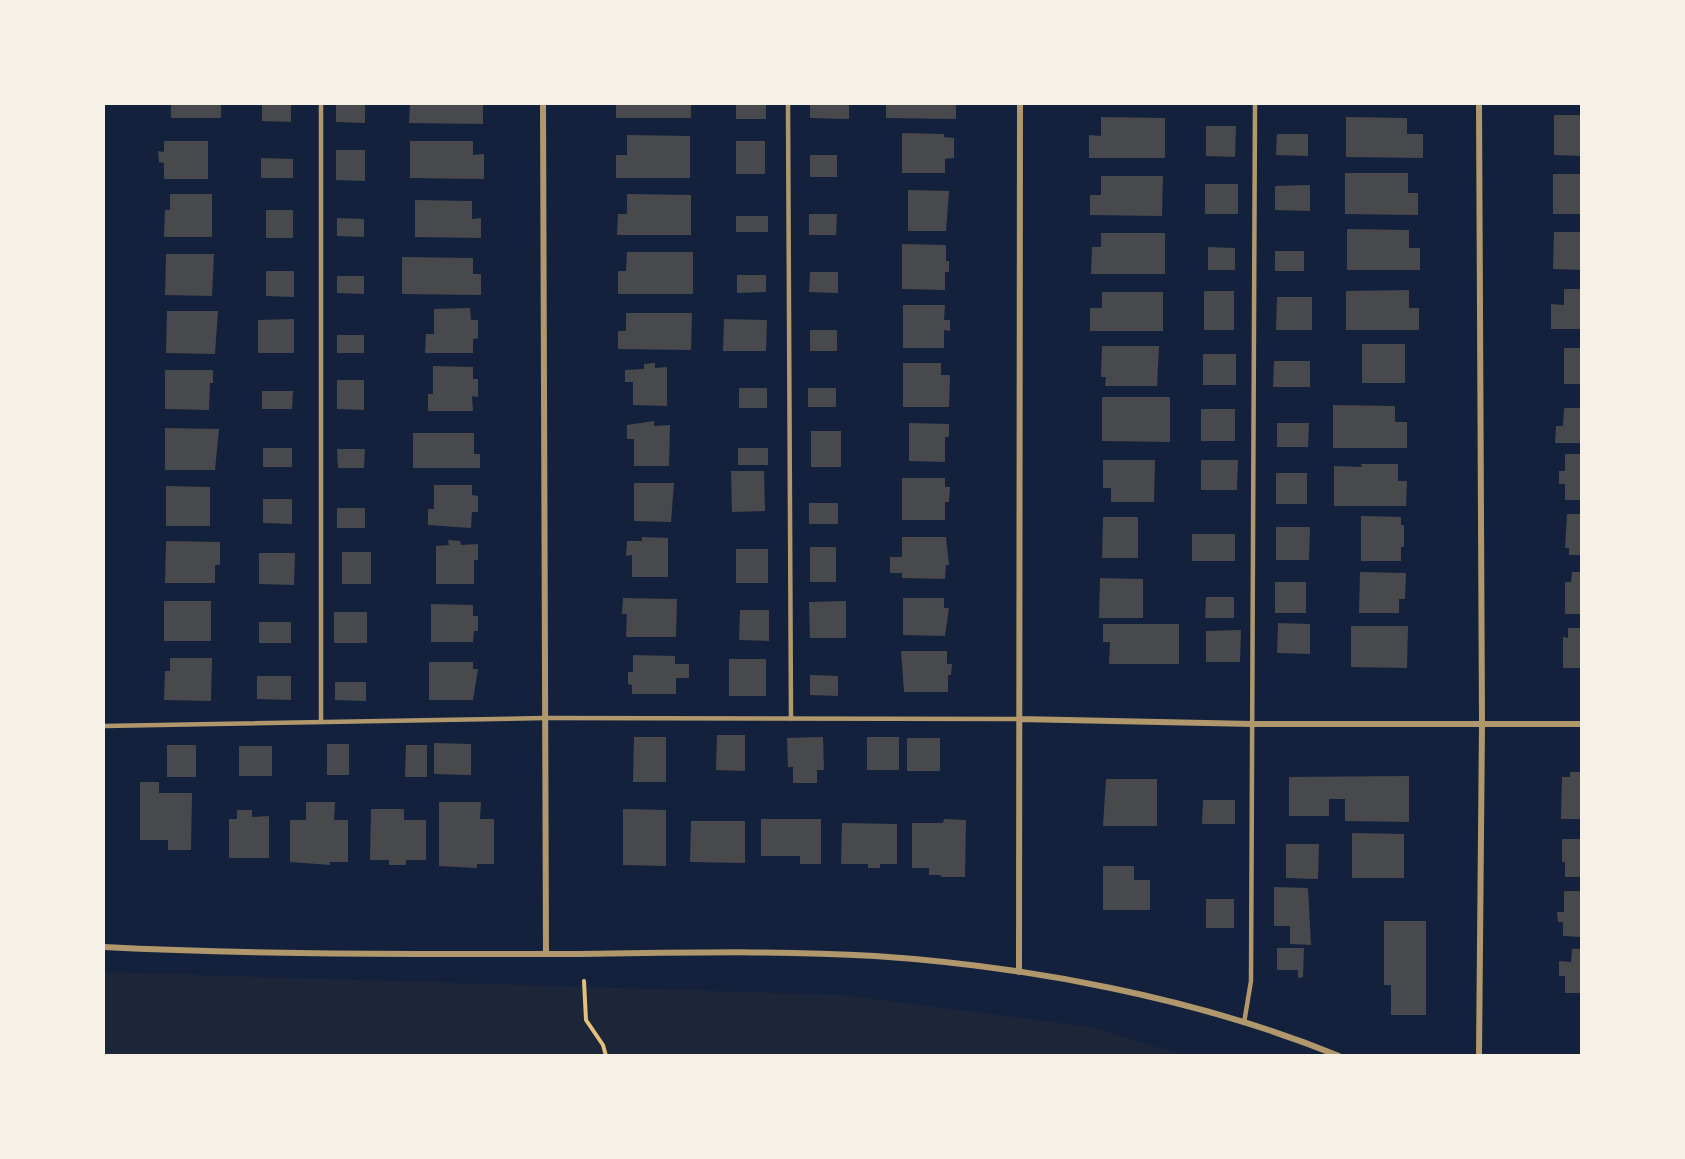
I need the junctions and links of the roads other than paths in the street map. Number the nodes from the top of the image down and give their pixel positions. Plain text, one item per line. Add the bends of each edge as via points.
1 (321, 104) edge
2 (543, 104) edge
3 (788, 104) edge
4 (1020, 104) edge
5 (1255, 104) edge
6 (1479, 104) edge
7 (546, 718) junction
8 (791, 719) junction
9 (1020, 719) junction
10 (321, 722) junction
11 (1252, 724) junction
12 (1482, 724) junction
13 (1581, 724) edge
14 (104, 726) edge
15 (104, 947) edge
16 (546, 954) junction
17 (1019, 972) junction
18 (1244, 1023) junction
19 (1339, 1056) edge
20 (1479, 1056) edge

1 - 10 lane
2 - 7 street
3 - 8 lane
4 - 9 street
5 - 11 lane
6 - 12 street
7 - 8 lane
7 - 10 lane
7 - 16 street
8 - 9 lane
9 - 11 street
9 - 17 street
10 - 14 lane
11 - 12 street
11 - 18 lane via 1251,981
12 - 13 street
12 - 20 street
15 - 16 street via 249,953
16 - 17 street via 876,956
17 - 18 street via 1146,997
18 - 19 street

